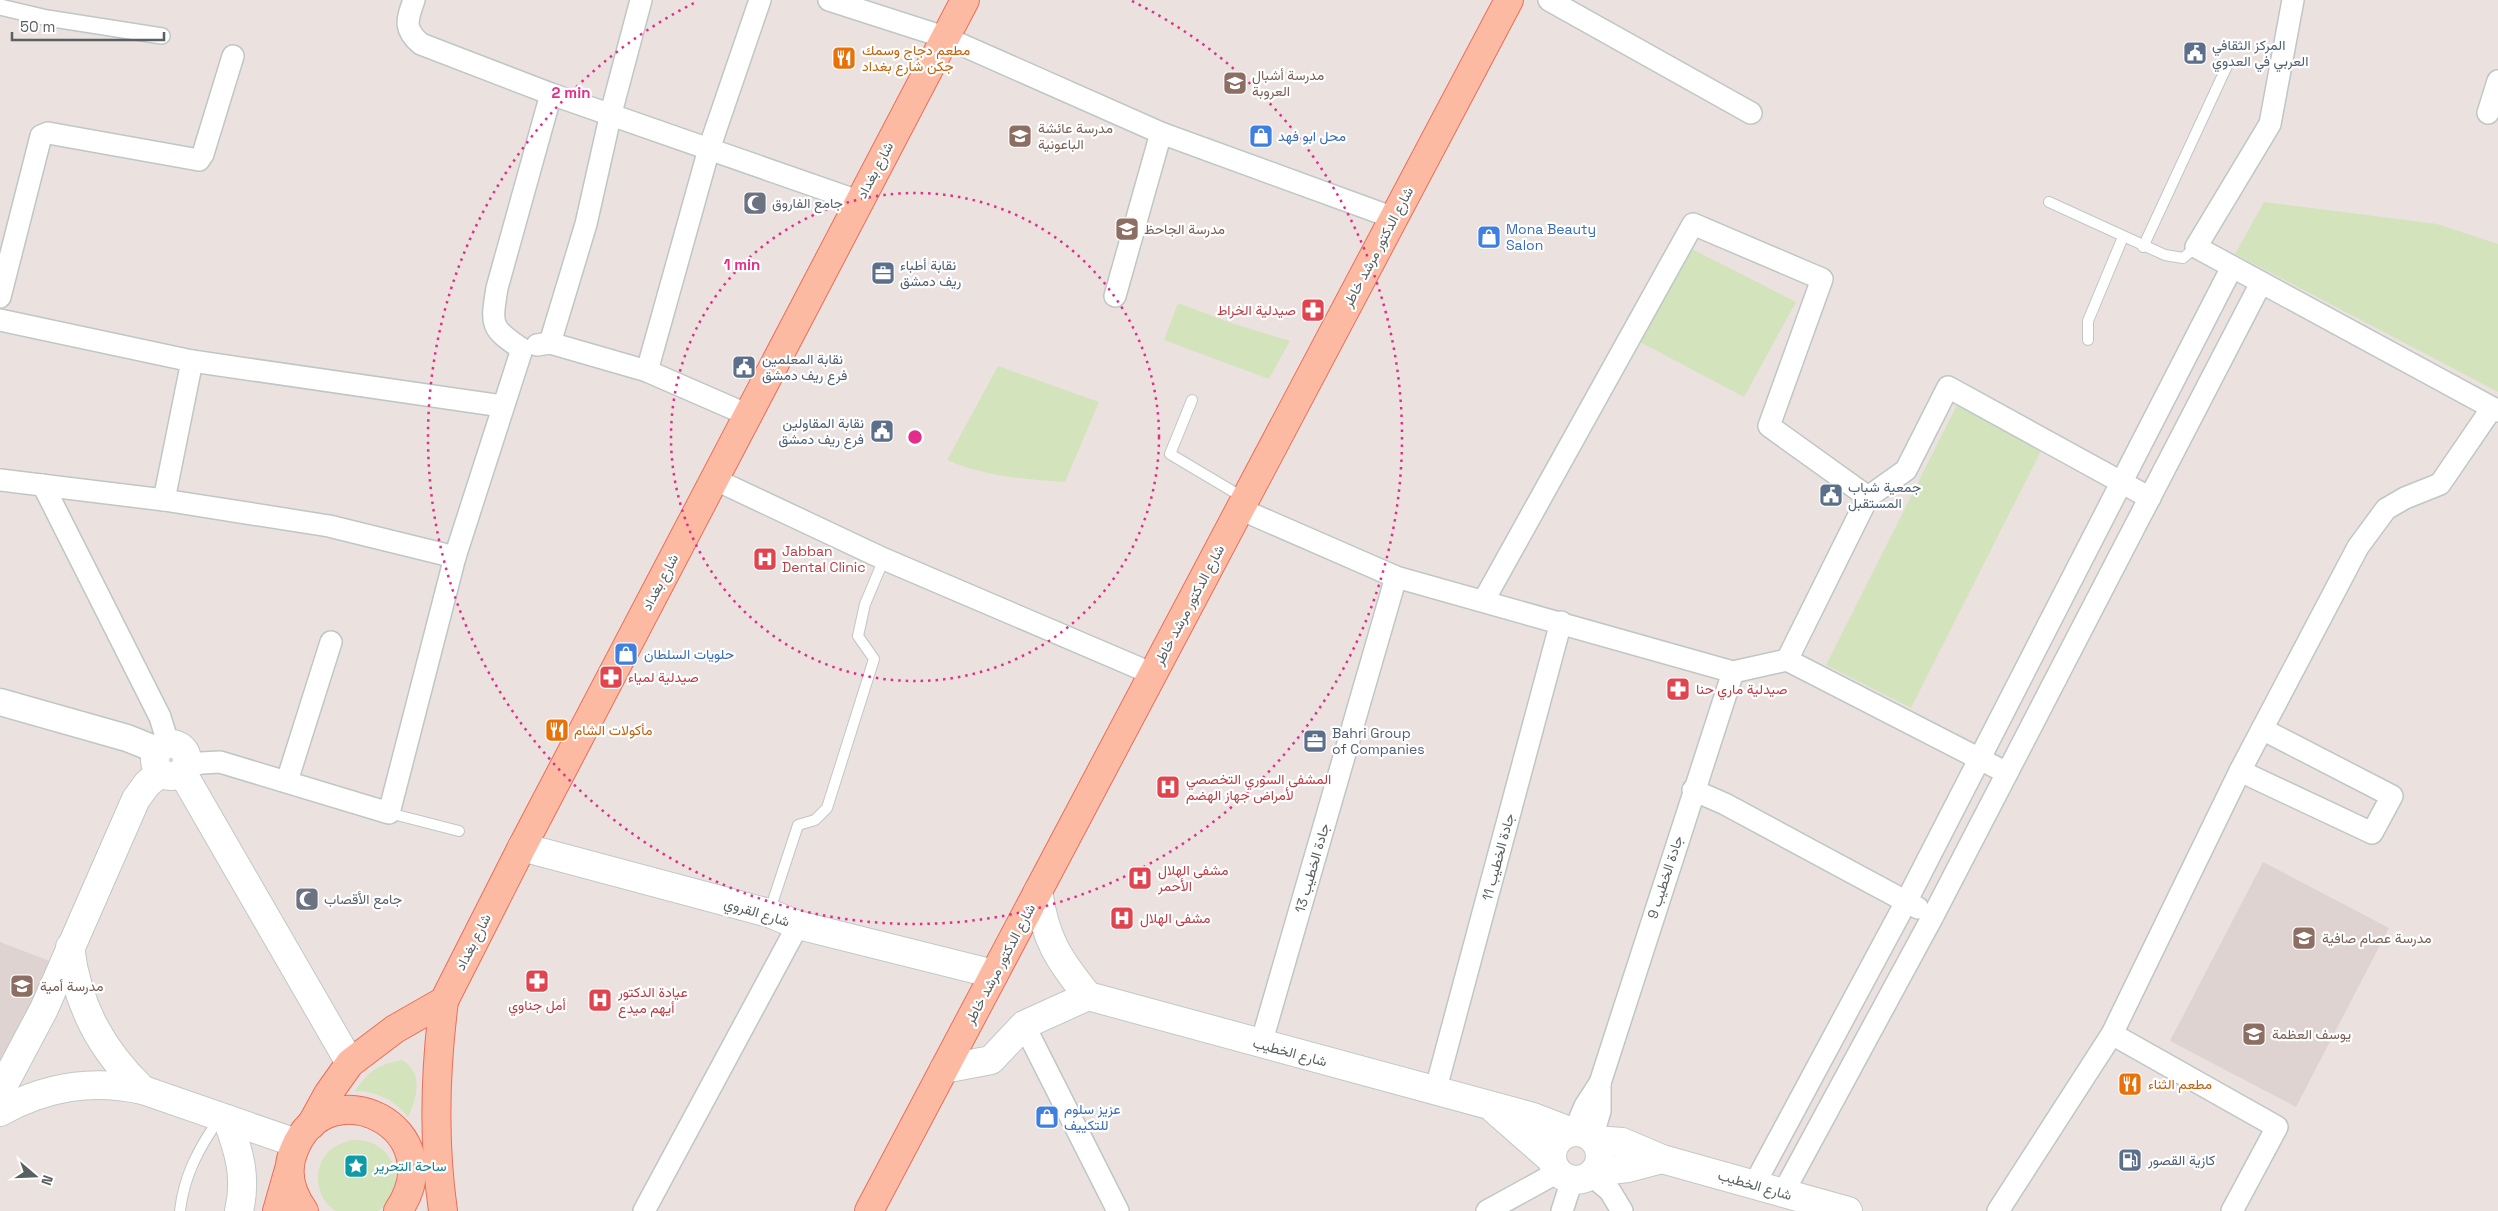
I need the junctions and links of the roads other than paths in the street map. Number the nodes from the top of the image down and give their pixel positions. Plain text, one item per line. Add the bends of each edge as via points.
1 (414, 0) edge
2 (640, 0) edge
3 (760, 0) edge
4 (829, 0) edge
5 (965, 0) edge
6 (1549, 0) edge
7 (2294, 0) edge
8 (1502, 2) edge
9 (0, 7) edge
10 (162, 36) dead end
11 (944, 38) junction
12 (233, 56) dead end
13 (2226, 66) dead end
14 (2498, 80) edge
15 (551, 94) junction
16 (611, 113) junction
17 (1750, 113) dead end
18 (2488, 113) dead end
19 (1162, 133) junction
20 (709, 149) junction
21 (858, 201) junction
22 (2049, 202) dead end
23 (1394, 218) junction
24 (2123, 238) junction
25 (2143, 247) junction
26 (2196, 247) junction
27 (2232, 267) junction
28 (2261, 283) junction
29 (1115, 296) dead end
30 (0, 297) edge
31 (0, 320) edge
32 (2088, 340) dead end
33 (550, 343) junction
34 (522, 349) junction
35 (192, 361) junction
36 (647, 371) junction
37 (1192, 400) dead end
38 (502, 406) junction
39 (2495, 409) edge
40 (748, 414) junction
41 (714, 479) junction
42 (0, 480) edge
43 (2122, 482) junction
44 (43, 485) junction
45 (1868, 497) junction
46 (2150, 498) junction
47 (164, 500) junction
48 (1242, 504) junction
49 (455, 558) junction
50 (884, 559) junction
51 (1396, 576) junction
52 (1484, 600) junction
53 (1561, 622) junction
54 (331, 642) dead end
55 (1787, 660) junction
56 (1733, 672) junction
57 (1153, 674) junction
58 (0, 702) edge
59 (2262, 729) junction
60 (1980, 758) junction
61 (171, 761) junction
62 (2240, 770) junction
63 (2007, 773) junction
64 (287, 781) junction
65 (1693, 790) junction
66 (388, 813) junction
67 (459, 831) dead end
68 (522, 846) junction
69 (1038, 891) junction
70 (1906, 902) junction
71 (769, 914) junction
72 (1933, 916) junction
73 (798, 925) junction
74 (70, 947) junction
75 (994, 974) junction
76 (1088, 996) junction
77 (444, 1001) junction
78 (1024, 1025) junction
79 (2112, 1034) junction
80 (1261, 1044) junction
81 (350, 1063) junction
82 (944, 1069) junction
83 (143, 1090) junction
84 (0, 1092) edge
85 (1435, 1092) junction
86 (1492, 1107) junction
87 (0, 1112) edge
88 (224, 1118) junction
89 (1583, 1135) junction
90 (299, 1145) junction
91 (1662, 1159) junction
92 (1573, 1172) junction
93 (1754, 1185) junction
94 (1783, 1193) junction
95 (410, 1207) edge
96 (180, 1211) edge
97 (239, 1211) edge
98 (277, 1211) edge
99 (304, 1211) edge
100 (443, 1211) edge
101 (644, 1211) edge
102 (869, 1211) edge
103 (1118, 1211) edge
104 (1487, 1211) edge
105 (1562, 1211) edge
106 (1622, 1211) edge
107 (1848, 1211) edge
108 (1998, 1211) edge
109 (2232, 1211) edge

1 - 15 street via 407,24 412,36 421,44
2 - 16 street
3 - 20 street
4 - 11 street
5 - 11 main road, شارع بغداد
6 - 17 street
7 - 26 street via 2270,124
8 - 23 main road, شارع الدكتور مرشد خاطر
9 - 10 street via 47,18
11 - 19 street
11 - 21 main road, شارع بغداد
12 - 30 street via 199,160 48,133 41,136
13 - 25 lane
14 - 18 street
15 - 16 street
15 - 34 street via 497,288 493,315 500,334
16 - 20 street
16 - 33 street via 586,224
19 - 23 street
19 - 29 street
20 - 21 street
20 - 36 street
21 - 40 main road, شارع بغداد
22 - 24 lane
23 - 48 main road, شارع الدكتور مرشد خاطر
24 - 25 lane
24 - 32 lane via 2088,321
25 - 26 lane via 2183,258
26 - 27 street
27 - 28 street
27 - 43 street
28 - 39 street
28 - 46 street
31 - 35 street
33 - 34 street
33 - 36 street
34 - 38 street
35 - 38 street
35 - 47 street
36 - 40 street
37 - 48 lane via 1170,454
38 - 49 street
39 - 59 street via 2440,484 2386,509 2358,547
40 - 41 main road, شارع بغداد
41 - 50 street
41 - 68 main road, شارع بغداد
42 - 44 street
43 - 45 street via 1948,386 1906,470
43 - 46 street
43 - 60 street
44 - 47 street
44 - 61 street via 160,717
45 - 52 street via 1769,426 1822,279 1693,224
45 - 55 street
46 - 63 street
47 - 49 street via 329,526
48 - 51 street
48 - 57 main road, شارع الدكتور مرشد خاطر
49 - 66 street
50 - 57 street
50 - 71 lane via 865,604 858,636 874,659 862,698 826,808 814,820 798,825
51 - 52 street
51 - 80 street, جادة الخطيب 13
52 - 53 street
53 - 56 street
53 - 85 street, جادة الخطيب 11
54 - 64 street
55 - 56 street
55 - 60 street
56 - 65 street, جادة الخطيب 9
57 - 69 main road, شارع الدكتور مرشد خاطر
58 - 61 street via 127,738
59 - 62 street
59 - 62 street via 2392,796 2372,833
60 - 63 street
60 - 70 street
61 - 64 street via 220,762
61 - 74 main road via 146,784 136,799
61 - 81 main road
62 - 79 street
63 - 72 street
64 - 66 street
65 - 70 street via 1725,804
65 - 89 street, جادة الخطيب 9 via 1600,1082 1585,1106
66 - 67 lane
68 - 71 main road, شارع القروي
68 - 77 main road, شارع بغداد
69 - 75 main road, شارع الدكتور مرشد خاطر
69 - 76 main road via 1048,937 1062,965
70 - 72 street
70 - 93 street
71 - 73 main road, شارع القروي
72 - 94 street
73 - 75 main road, شارع القروي
73 - 101 street
74 - 83 main road via 77,988 92,1026 115,1061
74 - 84 main road via 44,1009
75 - 82 main road, شارع الدكتور مرشد خاطر
76 - 78 main road
76 - 80 main road, شارع الخطيب
77 - 81 main road via 395,1029
77 - 100 main road via 436,1101
78 - 82 main road via 991,1060
78 - 103 street
79 - 108 street
79 - 109 street via 2278,1127
80 - 85 main road, شارع الخطيب
81 - 90 main road
82 - 102 main road, شارع الدكتور مرشد خاطر
83 - 87 main road via 101,1084 72,1086 38,1094
83 - 88 main road
85 - 86 main road, شارع الخطيب
86 - 89 main road, شارع الخطيب
86 - 92 main road, شارع الخطيب
88 - 90 main road
88 - 96 lane via 195,1156
88 - 97 main road via 242,1165
89 - 91 main road, شارع الخطيب via 1622,1142
89 - 92 main road via 1600,1156
89 - 92 main road via 1556,1142 1552,1153
90 - 95 main road via 336,1111 364,1111 389,1123 400,1133 411,1159
90 - 98 main road
90 - 99 main road via 293,1192
91 - 92 main road via 1628,1168
91 - 93 main road, شارع الخطيب
92 - 104 street
92 - 105 street
92 - 106 street via 1610,1191
93 - 94 main road, شارع الخطيب
94 - 107 main road, شارع الخطيب

